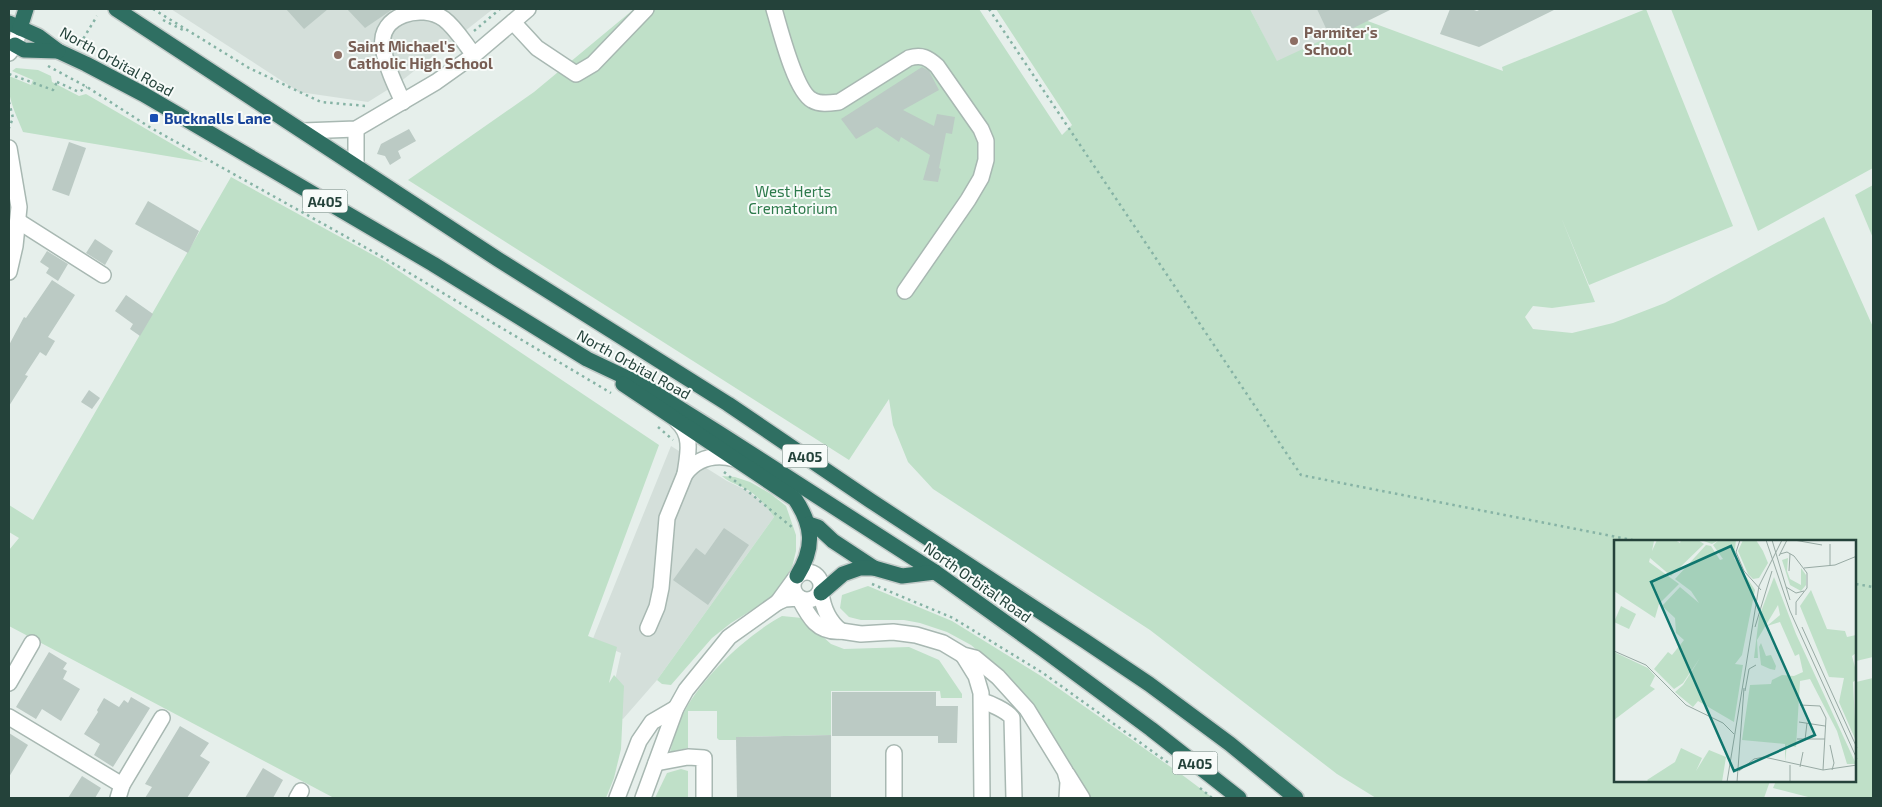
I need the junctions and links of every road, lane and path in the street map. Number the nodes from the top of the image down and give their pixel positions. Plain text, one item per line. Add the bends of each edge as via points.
1 (26, 9) edge
2 (116, 9) edge
3 (153, 9) edge
4 (528, 9) edge
5 (646, 9) edge
6 (774, 9) edge
7 (989, 9) edge
8 (97, 16) dead end
9 (159, 19) dead end
10 (513, 22) junction
11 (14, 26) edge
12 (197, 37) junction
13 (80, 44) dead end
14 (11, 47) edge
15 (58, 51) junction
16 (474, 55) junction
17 (60, 73) dead end
18 (9, 74) edge
19 (87, 87) junction
20 (9, 102) edge
21 (403, 102) junction
22 (369, 106) dead end
23 (9, 128) edge
24 (356, 129) junction
25 (303, 131) junction
26 (9, 148) edge
27 (356, 166) junction
28 (18, 221) junction
29 (9, 272) edge
30 (103, 275) dead end
31 (905, 291) dead end
32 (587, 359) junction
33 (613, 394) dead end
34 (673, 417) junction
35 (656, 425) dead end
36 (688, 449) junction
37 (704, 459) junction
38 (739, 460) junction
39 (685, 474) junction
40 (809, 524) junction
41 (810, 540) junction
42 (1632, 540) edge
43 (935, 572) junction
44 (871, 575) junction
45 (796, 578) junction
46 (1857, 584) edge
47 (1873, 587) edge
48 (820, 592) junction
49 (799, 598) junction
50 (778, 602) junction
51 (648, 628) dead end
52 (841, 631) junction
53 (32, 643) dead end
54 (963, 655) junction
55 (9, 682) edge
56 (982, 701) junction
57 (676, 708) junction
58 (9, 717) edge
59 (162, 718) dead end
60 (894, 753) dead end
61 (656, 763) junction
62 (1172, 766) dead end
63 (1065, 771) junction
64 (1194, 782) dead end
65 (120, 792) edge
66 (617, 798) edge
67 (643, 798) edge
68 (704, 798) edge
69 (894, 798) edge
70 (982, 798) edge
71 (1014, 798) edge
72 (1067, 798) edge
73 (1082, 798) edge
74 (1212, 798) edge
75 (1239, 798) edge
76 (1296, 798) edge

1 - 11 highway
2 - 25 highway, North Orbital Road / A405
3 - 12 path
4 - 10 street
5 - 10 street via 593,64 576,74 537,48
6 - 31 street via 796,78 812,100 826,104 839,102 919,55 937,66 981,129 986,141 986,160 981,178
7 - 42 path via 1301,475
8 - 13 path
9 - 12 path
10 - 16 street
11 - 14 street
11 - 15 highway, North Orbital Road / A405 via 38,36
12 - 22 path via 249,68 321,102
14 - 15 highway, A405
15 - 32 highway, North Orbital Road / A405 via 200,127
16 - 21 street
16 - 21 street via 445,20 431,12 404,14 384,33 383,46
17 - 19 path
18 - 19 path via 53,90 58,81 79,92
19 - 33 path via 151,128 379,255
20 - 23 path via 13,118
21 - 24 street
24 - 25 street
24 - 27 street
25 - 27 highway, North Orbital Road / A405
26 - 28 street via 19,207
27 - 76 highway, North Orbital Road / A405 via 728,404 1149,684
28 - 29 street
28 - 30 street
32 - 34 highway, A405
32 - 43 highway, North Orbital Road / A405 via 653,392
34 - 36 street via 688,436
34 - 38 highway, A405
35 - 36 path via 669,438
36 - 39 street
37 - 38 street via 724,456
37 - 39 street via 695,462
37 - 41 path via 716,465 794,529 799,538
38 - 40 highway, A405 via 795,499
39 - 51 street via 667,518 661,588
40 - 41 highway, A405
40 - 44 highway via 833,540
41 - 45 highway, A405 via 806,563
43 - 44 highway
43 - 75 highway, North Orbital Road / A405 via 1151,729
44 - 48 highway via 849,571
44 - 62 path via 953,618 1043,673
45 - 48 street via 806,572 816,574 821,583
45 - 49 street via 793,590
45 - 50 street
46 - 47 path
48 - 49 street via 813,600
48 - 52 street via 826,614
49 - 50 street
49 - 52 street via 816,624 831,632
50 - 57 street via 728,637 697,675
52 - 54 street via 916,635 943,643
53 - 55 street
54 - 56 street via 980,684
54 - 63 street via 975,658 1004,683 1027,710
56 - 70 street
56 - 71 street via 1005,711 1012,718
57 - 61 street
57 - 66 street via 652,722 638,741
58 - 65 street
59 - 65 street
60 - 69 street
61 - 67 street
61 - 68 street via 688,757 704,758
63 - 72 street
63 - 73 street
64 - 74 path

